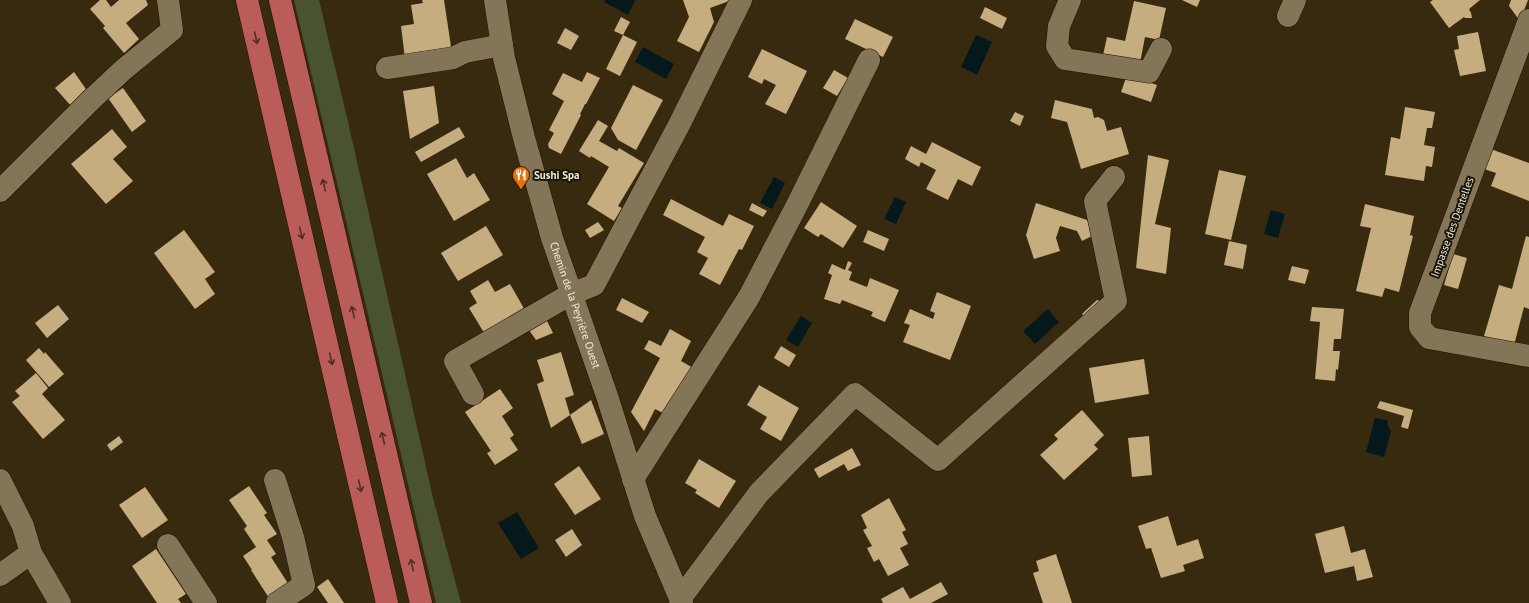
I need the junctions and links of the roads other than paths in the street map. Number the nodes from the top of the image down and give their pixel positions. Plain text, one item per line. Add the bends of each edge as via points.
1 (168, 0) edge
2 (247, 0) edge
3 (280, 0) edge
4 (495, 0) edge
5 (741, 0) edge
6 (1070, 0) edge
7 (1529, 20) edge
8 (502, 45) junction
9 (1161, 49) dead end
10 (869, 60) dead end
11 (387, 68) dead end
12 (1114, 177) dead end
13 (0, 191) edge
14 (570, 294) junction
15 (1529, 356) edge
16 (473, 394) dead end
17 (633, 479) junction
18 (0, 480) edge
19 (275, 480) dead end
20 (168, 545) dead end
21 (30, 553) junction
22 (0, 576) edge
23 (681, 601) edge
24 (60, 603) edge
25 (206, 603) edge
26 (277, 603) edge
27 (387, 603) edge
28 (421, 603) edge

1 - 13 street via 172,30 96,95
2 -> 27 main road
28 -> 3 main road
4 - 8 street, Chemin de la Peyrière Ouest
5 - 14 street via 594,286
6 - 9 street via 1059,26 1056,46 1065,58 1149,72
7 - 15 street, Impasse des Dentelles via 1420,313 1420,327 1428,338
8 - 11 street via 465,52 453,58
8 - 14 street, Chemin de la Peyrière Ouest via 524,138
10 - 17 street via 749,297
12 - 23 street via 1095,201 1116,301 938,460 855,394 759,494
14 - 16 street via 456,361
14 - 17 street, Chemin de la Peyrière Ouest via 608,396
17 - 23 street, Chemin de la Peyrière Ouest via 645,516
18 - 21 street via 23,526
19 - 26 street via 293,537 304,585
20 - 25 street
21 - 22 street
21 - 24 street

